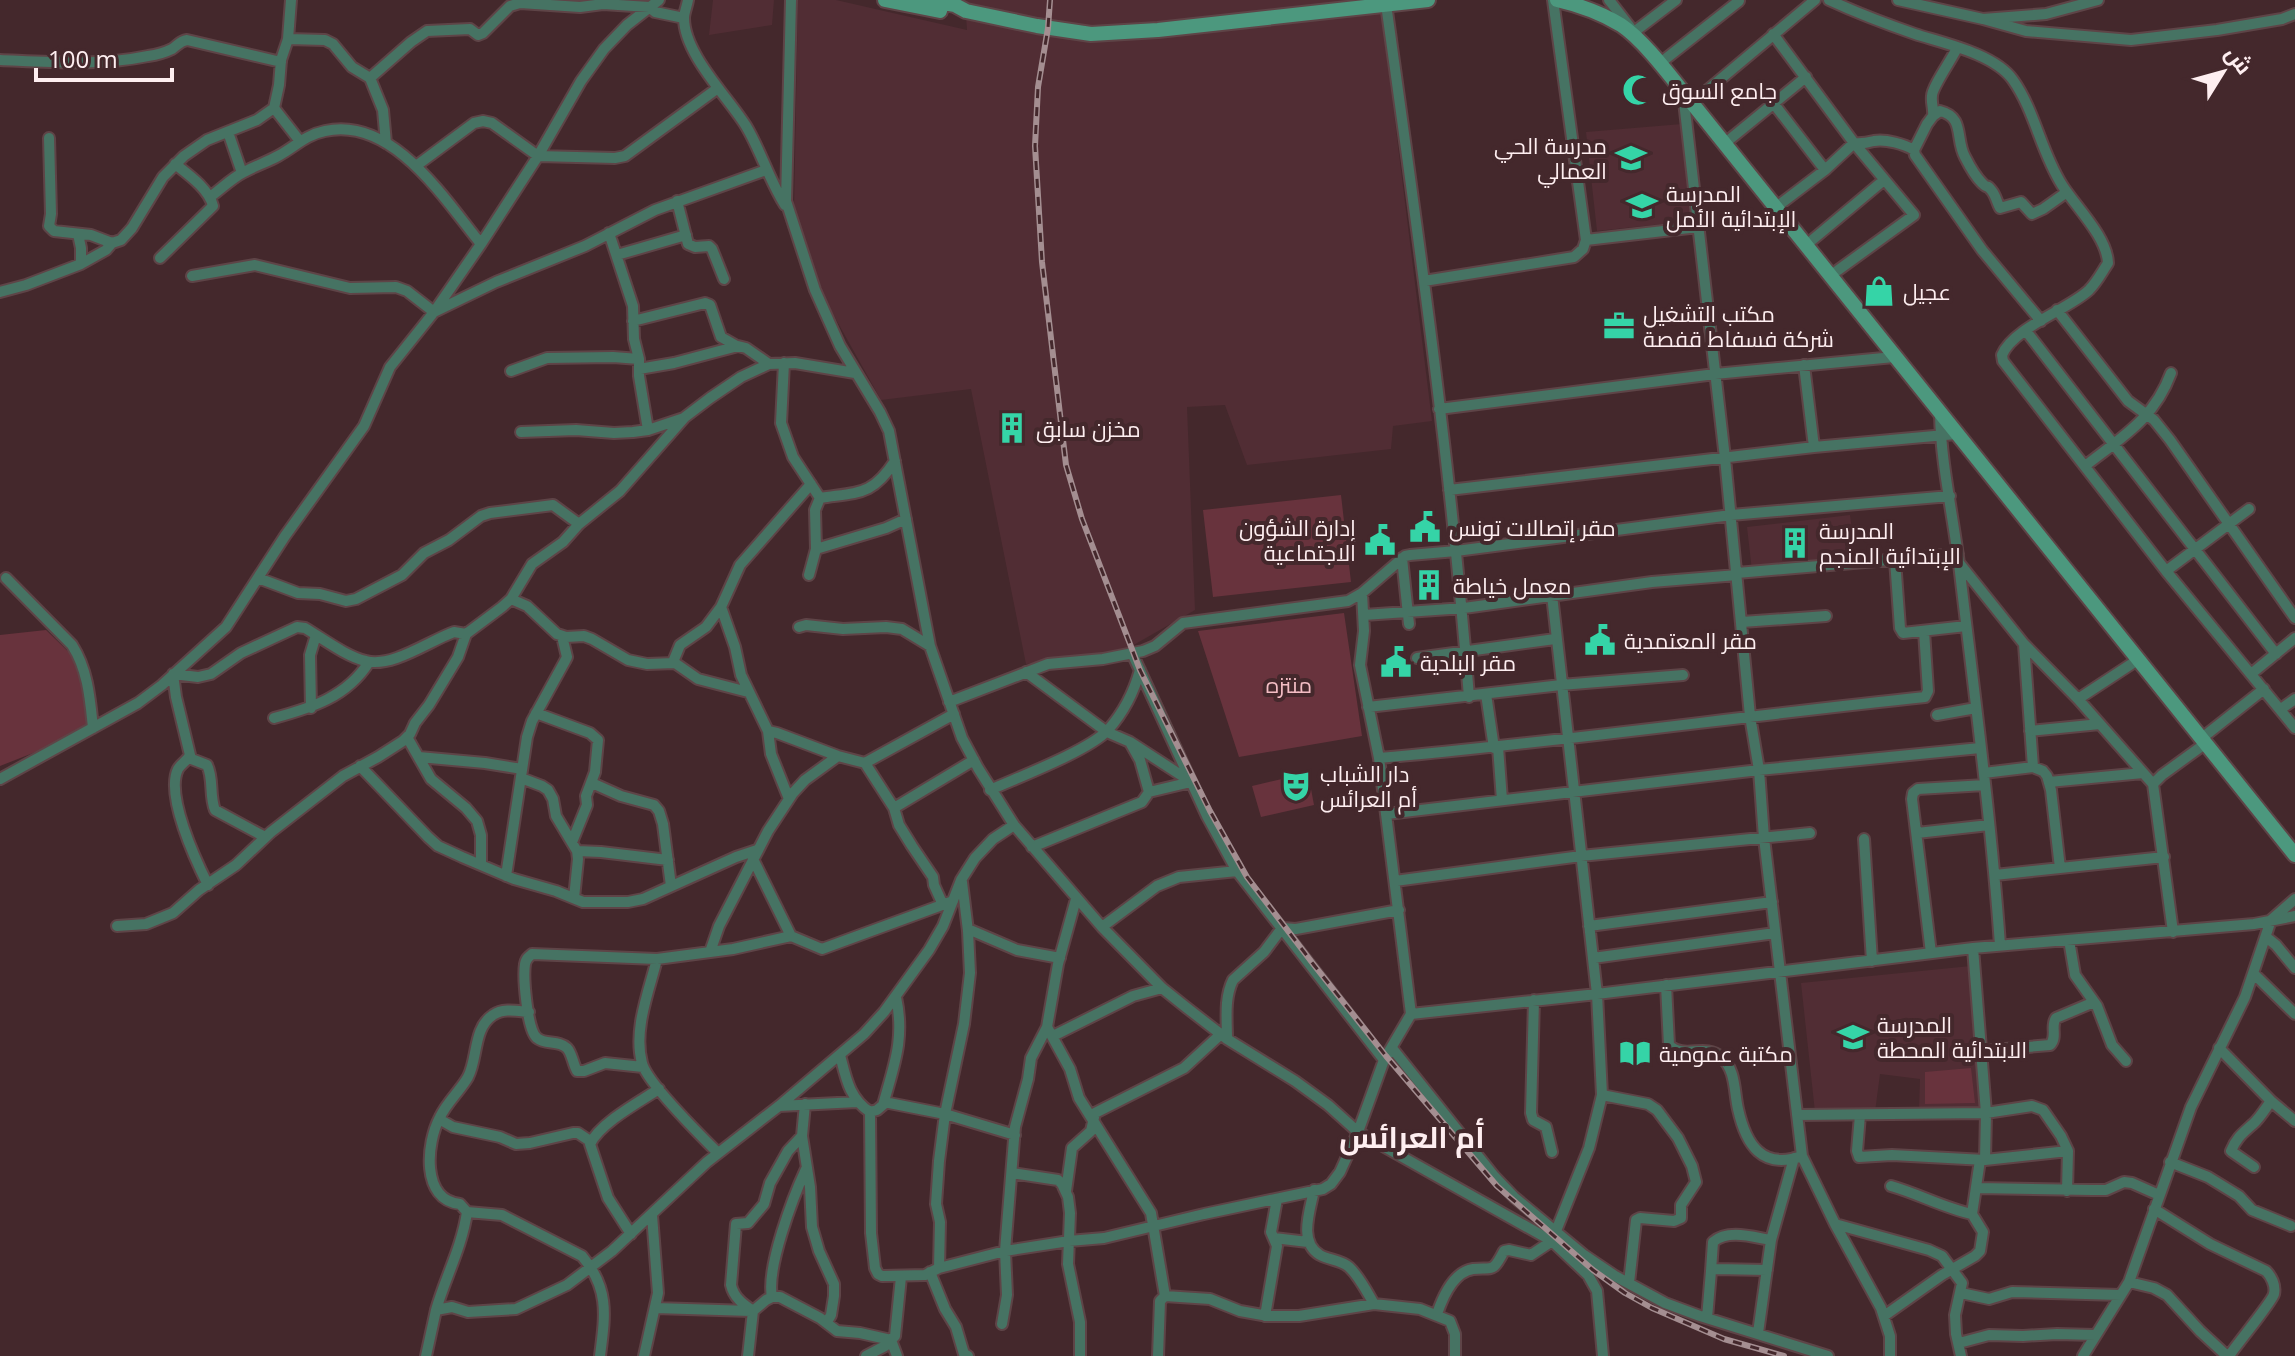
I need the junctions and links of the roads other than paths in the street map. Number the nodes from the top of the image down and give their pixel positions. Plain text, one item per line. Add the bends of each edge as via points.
1 (291, 0) edge
2 (659, 0) edge
3 (688, 0) edge
4 (791, 0) edge
5 (885, 0) edge
6 (1428, 0) edge
7 (1555, 0) edge
8 (1611, 0) edge
9 (1676, 0) edge
10 (1829, 0) edge
11 (1898, 0) edge
12 (2098, 0) edge
13 (1811, 1) edge
14 (603, 2) edge
15 (1386, 2) edge
16 (1740, 2) edge
17 (933, 3) edge
18 (649, 7) junction
19 (958, 8) edge
20 (2295, 14) edge
21 (684, 18) junction
22 (1983, 19) junction
23 (1634, 32) junction
24 (1773, 34) junction
25 (288, 39) junction
26 (1644, 47) junction
27 (1957, 48) junction
28 (0, 60) edge
29 (281, 62) junction
30 (1659, 64) junction
31 (1806, 77) junction
32 (370, 78) junction
33 (718, 88) junction
34 (1687, 97) junction
35 (1774, 104) junction
36 (274, 108) junction
37 (1933, 116) junction
38 (228, 132) junction
39 (49, 138) dead end
40 (299, 140) junction
41 (386, 143) junction
42 (1854, 143) junction
43 (1724, 144) junction
44 (1914, 150) junction
45 (538, 156) junction
46 (175, 164) junction
47 (416, 166) junction
48 (766, 170) junction
49 (1825, 170) junction
50 (242, 173) junction
51 (1884, 180) junction
52 (2067, 192) junction
53 (210, 197) junction
54 (677, 201) junction
55 (1775, 208) junction
56 (788, 210) junction
57 (1698, 227) junction
58 (609, 233) junction
59 (78, 234) junction
60 (686, 235) junction
61 (1586, 240) junction
62 (112, 243) junction
63 (481, 244) junction
64 (1805, 246) junction
65 (617, 255) junction
66 (160, 258) dead end
67 (81, 264) junction
68 (192, 276) dead end
69 (1830, 276) junction
70 (724, 279) dead end
71 (1424, 281) junction
72 (0, 292) edge
73 (2057, 310) junction
74 (434, 312) junction
75 (633, 321) junction
76 (2041, 321) junction
77 (2026, 331) junction
78 (738, 346) junction
79 (1894, 357) junction
80 (784, 363) junction
81 (639, 364) junction
82 (769, 364) junction
83 (1804, 365) junction
84 (511, 371) dead end
85 (855, 373) junction
86 (2171, 373) dead end
87 (1715, 374) junction
88 (1439, 409) junction
89 (1940, 414) junction
90 (2148, 416) junction
91 (685, 417) junction
92 (648, 430) junction
93 (521, 432) dead end
94 (1956, 434) junction
95 (1940, 436) junction
96 (2112, 444) junction
97 (1814, 447) junction
98 (1725, 458) junction
99 (895, 461) junction
100 (2085, 466) junction
101 (811, 484) junction
102 (1449, 490) junction
103 (1950, 496) junction
104 (820, 498) junction
105 (2249, 509) dead end
106 (1731, 515) junction
107 (906, 519) junction
108 (2230, 523) junction
109 (579, 524) junction
110 (2195, 548) junction
111 (816, 549) junction
112 (1456, 551) junction
113 (1402, 558) junction
114 (1958, 558) junction
115 (1895, 560) junction
116 (2166, 571) junction
117 (1737, 574) junction
118 (809, 575) dead end
119 (6, 578) dead end
120 (258, 578) junction
121 (1362, 593) junction
122 (1552, 595) junction
123 (511, 599) junction
124 (721, 607) junction
125 (1460, 608) junction
126 (1364, 615) junction
127 (1826, 616) dead end
128 (1408, 618) junction
129 (2295, 618) edge
130 (1742, 622) junction
131 (1966, 626) junction
132 (799, 627) dead end
133 (1924, 631) junction
134 (466, 634) junction
135 (316, 635) junction
136 (562, 636) junction
137 (2295, 638) edge
138 (1555, 639) junction
139 (2024, 644) junction
140 (930, 646) junction
141 (1465, 652) junction
142 (1132, 653) junction
143 (2276, 654) junction
144 (1417, 658) dead end
145 (2139, 659) junction
146 (369, 662) junction
147 (673, 662) junction
148 (1140, 670) junction
149 (1026, 672) junction
150 (173, 674) junction
151 (2251, 674) junction
152 (1683, 675) dead end
153 (1561, 685) junction
154 (2264, 689) junction
155 (748, 692) junction
156 (1486, 694) junction
157 (1469, 697) junction
158 (2078, 699) junction
159 (2295, 699) edge
160 (949, 702) junction
161 (1368, 707) junction
162 (311, 708) junction
163 (1976, 708) junction
164 (2281, 709) junction
165 (536, 713) junction
166 (954, 714) junction
167 (1937, 715) dead end
168 (1750, 716) junction
169 (274, 718) dead end
170 (2100, 724) junction
171 (93, 728) junction
172 (2295, 728) edge
173 (768, 731) junction
174 (2030, 731) junction
175 (1107, 732) junction
176 (407, 737) junction
177 (1570, 738) junction
178 (2204, 740) junction
179 (1130, 742) junction
180 (1496, 748) junction
181 (1980, 748) junction
182 (838, 756) junction
183 (419, 757) junction
184 (189, 758) junction
185 (1379, 758) junction
186 (974, 760) junction
187 (865, 763) junction
188 (360, 766) junction
189 (2033, 767) junction
190 (1759, 770) junction
191 (521, 773) junction
192 (1984, 773) junction
193 (2143, 773) junction
194 (0, 779) edge
195 (1191, 782) junction
196 (2049, 782) junction
197 (592, 783) junction
198 (2153, 784) junction
199 (1985, 785) junction
200 (990, 790) junction
201 (1575, 791) junction
202 (1149, 792) junction
203 (789, 799) junction
204 (1502, 800) junction
205 (894, 808) junction
206 (1387, 814) junction
207 (1014, 825) junction
208 (1989, 825) junction
209 (1810, 833) dead end
210 (1917, 833) junction
211 (265, 837) junction
212 (1764, 838) junction
213 (1864, 839) dead end
214 (574, 846) junction
215 (1032, 847) junction
216 (755, 854) junction
217 (2295, 855) edge
218 (1581, 856) junction
219 (2164, 857) junction
220 (668, 860) junction
221 (481, 864) junction
222 (2060, 868) junction
223 (1237, 871) junction
224 (1995, 875) junction
225 (506, 876) junction
226 (961, 880) junction
227 (1395, 881) junction
228 (208, 885) junction
229 (671, 886) junction
230 (574, 898) junction
231 (1076, 899) junction
232 (2295, 899) edge
233 (1772, 902) junction
234 (948, 903) junction
235 (1399, 910) junction
236 (2295, 916) edge
237 (2271, 920) junction
238 (117, 926) dead end
239 (1589, 926) junction
240 (1102, 927) junction
241 (1282, 928) junction
242 (968, 929) junction
243 (2173, 932) junction
244 (1775, 933) junction
245 (791, 936) junction
246 (2266, 937) junction
247 (2069, 940) junction
248 (2000, 945) junction
249 (1973, 948) junction
250 (710, 952) junction
251 (1931, 953) junction
252 (1060, 958) junction
253 (1593, 958) junction
254 (657, 959) junction
255 (1872, 961) junction
256 (2295, 968) edge
257 (1781, 971) junction
258 (2254, 974) junction
259 (1666, 985) junction
260 (1162, 988) junction
261 (1597, 994) junction
262 (896, 997) junction
263 (1534, 1000) junction
264 (2094, 1002) junction
265 (529, 1012) junction
266 (1411, 1014) junction
267 (2295, 1014) edge
268 (1050, 1031) junction
269 (1224, 1037) junction
270 (1392, 1048) junction
271 (2219, 1048) junction
272 (1982, 1051) junction
273 (840, 1055) junction
274 (1384, 1060) junction
275 (2126, 1061) dead end
276 (643, 1067) junction
277 (659, 1089) junction
278 (1602, 1095) junction
279 (2271, 1101) junction
280 (857, 1102) junction
281 (884, 1102) junction
282 (805, 1104) junction
283 (779, 1106) junction
284 (870, 1112) junction
285 (1986, 1113) junction
286 (945, 1114) junction
287 (1797, 1115) junction
288 (1860, 1115) junction
289 (439, 1119) junction
290 (1092, 1119) junction
291 (2295, 1121) edge
292 (1358, 1132) junction
293 (1015, 1135) junction
294 (802, 1136) junction
295 (590, 1141) junction
296 (2068, 1151) junction
297 (1552, 1152) dead end
298 (718, 1153) junction
299 (1798, 1157) junction
300 (1983, 1160) junction
301 (2170, 1162) junction
302 (2254, 1167) dead end
303 (806, 1169) junction
304 (1012, 1173) junction
305 (1891, 1186) dead end
306 (1976, 1188) junction
307 (1314, 1190) junction
308 (1066, 1191) junction
309 (2067, 1191) junction
310 (2159, 1195) junction
311 (1277, 1199) junction
312 (2154, 1209) junction
313 (467, 1212) junction
314 (1972, 1214) junction
315 (652, 1215) junction
316 (1835, 1224) junction
317 (1155, 1226) junction
318 (2291, 1226) dead end
319 (631, 1234) junction
320 (1553, 1237) junction
321 (1274, 1238) junction
322 (1771, 1240) junction
323 (1069, 1241) junction
324 (1308, 1242) junction
325 (1005, 1251) junction
326 (591, 1267) junction
327 (934, 1270) junction
328 (1767, 1270) junction
329 (1952, 1270) junction
330 (1711, 1271) junction
331 (901, 1277) junction
332 (2129, 1282) junction
333 (1629, 1283) junction
334 (1961, 1293) junction
335 (2121, 1295) junction
336 (1165, 1296) junction
337 (772, 1297) junction
338 (1374, 1304) junction
339 (655, 1308) junction
340 (436, 1310) junction
341 (753, 1311) junction
342 (1437, 1314) junction
343 (1265, 1316) junction
344 (1884, 1316) junction
345 (1707, 1318) junction
346 (827, 1322) junction
347 (1002, 1324) dead end
348 (1758, 1333) junction
349 (2095, 1335) junction
350 (891, 1340) junction
351 (1959, 1343) junction
352 (426, 1356) edge
353 (600, 1356) edge
354 (644, 1356) edge
355 (748, 1356) edge
356 (866, 1356) edge
357 (897, 1356) edge
358 (968, 1356) edge
359 (1080, 1356) edge
360 (1158, 1356) edge
361 (1455, 1356) edge
362 (1603, 1356) edge
363 (1828, 1356) edge
364 (1890, 1356) edge
365 (1961, 1356) edge
366 (2083, 1356) edge
367 (2228, 1356) edge

1 - 25 street
2 - 18 street
3 - 21 street
4 - 56 street
5 - 17 main road
6 - 15 main road
7 - 26 main road via 1619,24
7 - 61 street
8 - 23 street
9 - 23 street
10 - 27 street
11 - 22 street
12 - 22 street via 2046,14
13 - 24 street
14 - 18 street
14 - 32 street via 580,7 520,3 478,35 470,29 427,31
15 - 19 main road via 1091,34
15 - 71 street
16 - 30 street
17 - 19 main road
18 - 21 street
18 - 45 street via 604,49
20 - 22 street via 2131,40 2026,31
21 - 33 street via 697,57
23 - 26 street
24 - 31 street
24 - 34 street
25 - 29 street
25 - 32 street via 325,40
26 - 30 main road
27 - 37 street via 1934,88
27 - 52 street via 2013,79
28 - 29 street via 115,61 149,56 187,40
29 - 36 street
30 - 34 main road
31 - 35 street
31 - 42 street
32 - 41 street via 383,110
33 - 45 street via 625,156
33 - 48 street via 747,127
34 - 43 main road
34 - 57 street
35 - 43 street
35 - 49 street
36 - 38 street
36 - 40 street
37 - 44 street
37 - 52 street via 1940,111 1954,117 1965,158 2000,208 2021,202 2032,214
38 - 46 street via 196,146
38 - 50 street
39 - 59 street via 49,226
40 - 41 street via 336,129
40 - 50 street
41 - 47 street
42 - 44 street via 1885,141
42 - 49 street
42 - 51 street
43 - 55 main road
44 - 76 street via 1982,250
45 - 47 street via 483,121
45 - 63 street
46 - 53 street
46 - 62 street via 127,235
47 - 63 street
48 - 54 street
48 - 56 street
49 - 55 street
50 - 53 street
51 - 64 street
51 - 69 street via 1914,215
52 - 73 street via 2092,227 2108,263 2088,291
53 - 66 street via 211,209
54 - 58 street
54 - 60 street
55 - 64 main road
56 - 85 street via 815,290
57 - 61 street
57 - 87 street
58 - 65 street
58 - 74 street
59 - 62 street
59 - 67 street
60 - 65 street
60 - 70 street via 690,246 712,249
61 - 71 street via 1574,257
62 - 67 street
63 - 74 street
64 - 69 main road
65 - 75 street
67 - 72 street
68 - 74 street via 255,265 350,288 396,287
69 - 79 main road
71 - 88 street
73 - 76 street
73 - 90 street via 2128,401
74 - 120 street via 390,367 364,426
75 - 78 street via 705,303 721,337
75 - 81 street
76 - 77 street
77 - 96 street
77 - 100 street via 2004,349 2003,361
78 - 81 street via 674,363
78 - 82 street
79 - 83 street
79 - 89 main road
80 - 82 street
80 - 85 street
80 - 101 street via 781,423 793,457
81 - 84 street via 547,358
81 - 92 street
82 - 91 street
83 - 87 street
83 - 97 street
85 - 99 street via 889,431
86 - 90 street
87 - 88 street
87 - 98 street
88 - 102 street
89 - 94 main road
89 - 95 street
90 - 96 street
90 - 108 street
91 - 92 street
91 - 109 street via 620,491
92 - 93 street
94 - 95 street
94 - 145 main road
95 - 97 street
95 - 103 street
96 - 100 street
96 - 110 street
97 - 98 street
98 - 102 street
98 - 106 street
99 - 104 street via 868,489
99 - 107 street
100 - 116 street
101 - 104 street
101 - 124 street via 740,565
102 - 112 street
103 - 106 street
103 - 114 street
104 - 111 street via 815,510
105 - 108 street
106 - 112 street
106 - 117 street
107 - 111 street
107 - 140 street
108 - 110 street
108 - 129 street
109 - 120 street via 553,505 490,513 424,553 402,575 346,601 298,593
109 - 123 street via 532,564
110 - 116 street
110 - 143 street
111 - 118 street
112 - 113 street
112 - 125 street
113 - 121 street
113 - 128 street
114 - 115 street
114 - 131 street
114 - 139 street
115 - 117 street
115 - 133 street via 1900,631
116 - 151 street
117 - 122 street
117 - 130 street
119 - 171 street via 80,658
120 - 150 street via 226,627
121 - 126 street
121 - 142 street via 1340,603 1183,623 1155,646
122 - 125 street
122 - 138 street
123 - 134 street
123 - 136 street
124 - 147 street via 706,627 680,645
124 - 155 street
125 - 128 street
125 - 141 street
126 - 128 street
126 - 161 street via 1360,665
127 - 130 street
130 - 168 street
131 - 133 street
131 - 163 street
132 - 140 street via 902,629
133 - 168 street via 1925,697
134 - 146 street via 454,632 388,661
134 - 176 street via 458,657
135 - 146 street
135 - 150 street via 297,627 241,653 211,674
135 - 162 street via 310,655
136 - 147 street via 584,636 628,660
136 - 165 street via 567,657
137 - 143 street
138 - 141 street
138 - 153 street
139 - 158 street
139 - 174 street
140 - 160 street
141 - 144 street
141 - 157 street
142 - 148 street
142 - 149 street
143 - 151 street
145 - 158 street
145 - 178 main road
146 - 162 street via 342,691
147 - 155 street via 698,679
148 - 175 street via 1136,687
148 - 195 street
149 - 160 street
149 - 175 street
150 - 171 street via 138,703
150 - 184 street
151 - 154 street
152 - 153 street
153 - 156 street
153 - 177 street
154 - 164 street
154 - 178 street
155 - 173 street
156 - 157 street
156 - 180 street
157 - 161 street
158 - 170 street
159 - 164 street
160 - 166 street
161 - 185 street
162 - 169 street
163 - 167 street
163 - 181 street
164 - 172 street
165 - 191 street
165 - 197 street via 595,735
166 - 186 street
166 - 187 street
168 - 177 street
168 - 190 street
170 - 174 street
170 - 193 street
171 - 194 street
173 - 182 street
173 - 203 street
174 - 189 street
175 - 179 street
175 - 200 street
176 - 183 street
176 - 188 street
177 - 180 street
177 - 201 street
178 - 198 street
178 - 217 main road
179 - 195 street
179 - 202 street
180 - 185 street
180 - 204 street
181 - 190 street
181 - 192 street
182 - 187 street
182 - 203 street
183 - 191 street via 485,763
183 - 221 street via 431,779 477,821
184 - 211 street via 207,765 215,810
184 - 228 street via 178,770 175,792 184,834
185 - 206 street
186 - 200 street
186 - 205 street
187 - 205 street
188 - 211 street
188 - 221 street via 438,846
189 - 192 street
189 - 196 street
190 - 201 street
190 - 212 street
191 - 214 street via 548,790
191 - 225 street
192 - 199 street
193 - 196 street
193 - 198 street
195 - 202 street
195 - 223 street
196 - 222 street
197 - 214 street
197 - 220 street via 654,805 663,824
198 - 219 street
199 - 208 street
199 - 210 street via 1918,789 1912,799
200 - 207 street
201 - 204 street
201 - 218 street
202 - 215 street via 1142,802
203 - 216 street
204 - 206 street
205 - 234 street via 899,825
206 - 227 street
207 - 215 street
207 - 226 street via 993,839
208 - 210 street
208 - 224 street
209 - 212 street
210 - 251 street
211 - 228 street
212 - 218 street
212 - 233 street
213 - 255 street
214 - 220 street
214 - 230 street
215 - 231 street
216 - 229 street
216 - 245 street
216 - 250 street
218 - 227 street
218 - 239 street
219 - 222 street
219 - 243 street
220 - 229 street
221 - 225 street
222 - 224 street
223 - 240 street via 1179,877 1157,886
223 - 241 street
224 - 248 street
225 - 230 street
226 - 234 street
226 - 242 street
227 - 235 street
228 - 238 street via 173,913 146,924
229 - 230 street via 628,902
231 - 240 street
231 - 252 street
232 - 237 street
233 - 239 street
233 - 244 street
234 - 245 street via 822,949
234 - 262 street via 943,926
235 - 241 street
235 - 266 street
236 - 237 street
237 - 243 street
237 - 246 street
239 - 253 street
240 - 260 street
241 - 269 street via 1233,980
241 - 274 street
242 - 252 street via 1017,950
242 - 286 street via 964,1024
243 - 247 street
244 - 253 street
244 - 257 street
245 - 250 street
246 - 256 street
246 - 258 street
247 - 248 street
247 - 264 street via 2075,975
248 - 249 street
249 - 251 street
249 - 272 street
250 - 254 street
251 - 255 street
252 - 268 street
253 - 261 street
254 - 265 street via 532,954 525,962
254 - 276 street via 639,1043
255 - 257 street
257 - 259 street
257 - 287 street
258 - 267 street
258 - 271 street
259 - 261 street
259 - 299 street via 1669,1045 1680,1053 1706,1051 1722,1057 1755,1150 1773,1160
260 - 268 street
260 - 269 street
261 - 263 street
261 - 278 street
262 - 273 street
262 - 281 street via 900,1045
263 - 266 street
263 - 297 street via 1531,1113 1546,1127
264 - 272 street via 2056,1018 2050,1045
264 - 275 street via 2112,1045
265 - 276 street via 536,1037 564,1045 577,1071 605,1063
265 - 289 street via 502,1011 485,1022 467,1079
266 - 270 street
268 - 290 street
268 - 293 street via 1031,1058
269 - 290 street via 1184,1068
269 - 292 street via 1295,1081
270 - 274 street
270 - 320 street via 1494,1176
271 - 279 street
271 - 301 street
272 - 285 street
273 - 280 street
273 - 283 street
274 - 292 street
276 - 277 street
277 - 295 street
277 - 298 street
278 - 320 street via 1589,1148
278 - 333 street via 1657,1110 1696,1175 1694,1188 1681,1205 1681,1218 1636,1220
279 - 291 street
279 - 302 street via 2231,1151
280 - 282 street
280 - 284 street
281 - 284 street
281 - 286 street
282 - 283 street
282 - 294 street
283 - 298 street
284 - 331 street via 875,1268 882,1276
285 - 288 street
285 - 296 street via 2038,1107
285 - 300 street
286 - 293 street
286 - 327 street
287 - 288 street
287 - 299 street
288 - 300 street via 1859,1157
289 - 295 street via 516,1144 573,1133
289 - 313 street via 431,1179 443,1199
290 - 308 street via 1091,1131 1072,1148
290 - 317 street via 1142,1196
292 - 307 street via 1331,1184
292 - 320 street
293 - 304 street
294 - 303 street
294 - 341 street via 788,1151 760,1210 748,1223 736,1224 731,1285
295 - 319 street via 608,1198
296 - 300 street
296 - 309 street
298 - 315 street
299 - 316 street
299 - 322 street
300 - 306 street
301 - 310 street
301 - 318 street via 2208,1177 2252,1210
303 - 337 street via 772,1271
303 - 346 street via 812,1227 834,1284
304 - 308 street via 1058,1180
304 - 325 street
305 - 314 street
306 - 309 street
306 - 314 street
307 - 311 street
307 - 324 street
308 - 323 street
309 - 310 street via 2106,1190 2124,1182
310 - 312 street
311 - 317 street
311 - 321 street
312 - 332 street
312 - 367 street via 2272,1276 2274,1293 2268,1305
313 - 326 street via 502,1215 582,1256
313 - 340 street
314 - 329 street via 1983,1232 1980,1251
315 - 319 street
315 - 339 street
316 - 329 street via 1929,1250 1942,1256
316 - 344 street
317 - 323 street
317 - 336 street
319 - 326 street
320 - 333 street
320 - 342 street via 1531,1255 1504,1251 1496,1265 1467,1271 1444,1294
320 - 362 street via 1597,1291
321 - 324 street
321 - 343 street
322 - 328 street
322 - 330 street via 1720,1236 1713,1242
323 - 325 street
323 - 359 street
324 - 338 street via 1319,1254 1352,1269
325 - 327 street
325 - 347 street
326 - 340 street via 516,1309
326 - 353 street via 605,1314
327 - 331 street
327 - 358 street via 945,1309
328 - 330 street
328 - 348 street
329 - 334 street via 1962,1283
329 - 344 street
330 - 345 street
331 - 350 street via 897,1330
332 - 335 street
332 - 367 street via 2167,1295
333 - 345 street
334 - 335 street via 1989,1299 2012,1292
334 - 351 street via 1955,1315
335 - 349 street
336 - 343 street via 1210,1299
336 - 360 street via 1160,1301
337 - 341 street
337 - 346 street
338 - 342 street
338 - 343 street
339 - 341 street
339 - 354 street
340 - 352 street
341 - 355 street
342 - 361 street via 1450,1321
344 - 364 street
345 - 348 street
346 - 350 street via 837,1331
348 - 363 street
349 - 351 street via 1989,1335
349 - 366 street
350 - 356 street
350 - 357 street
351 - 365 street

